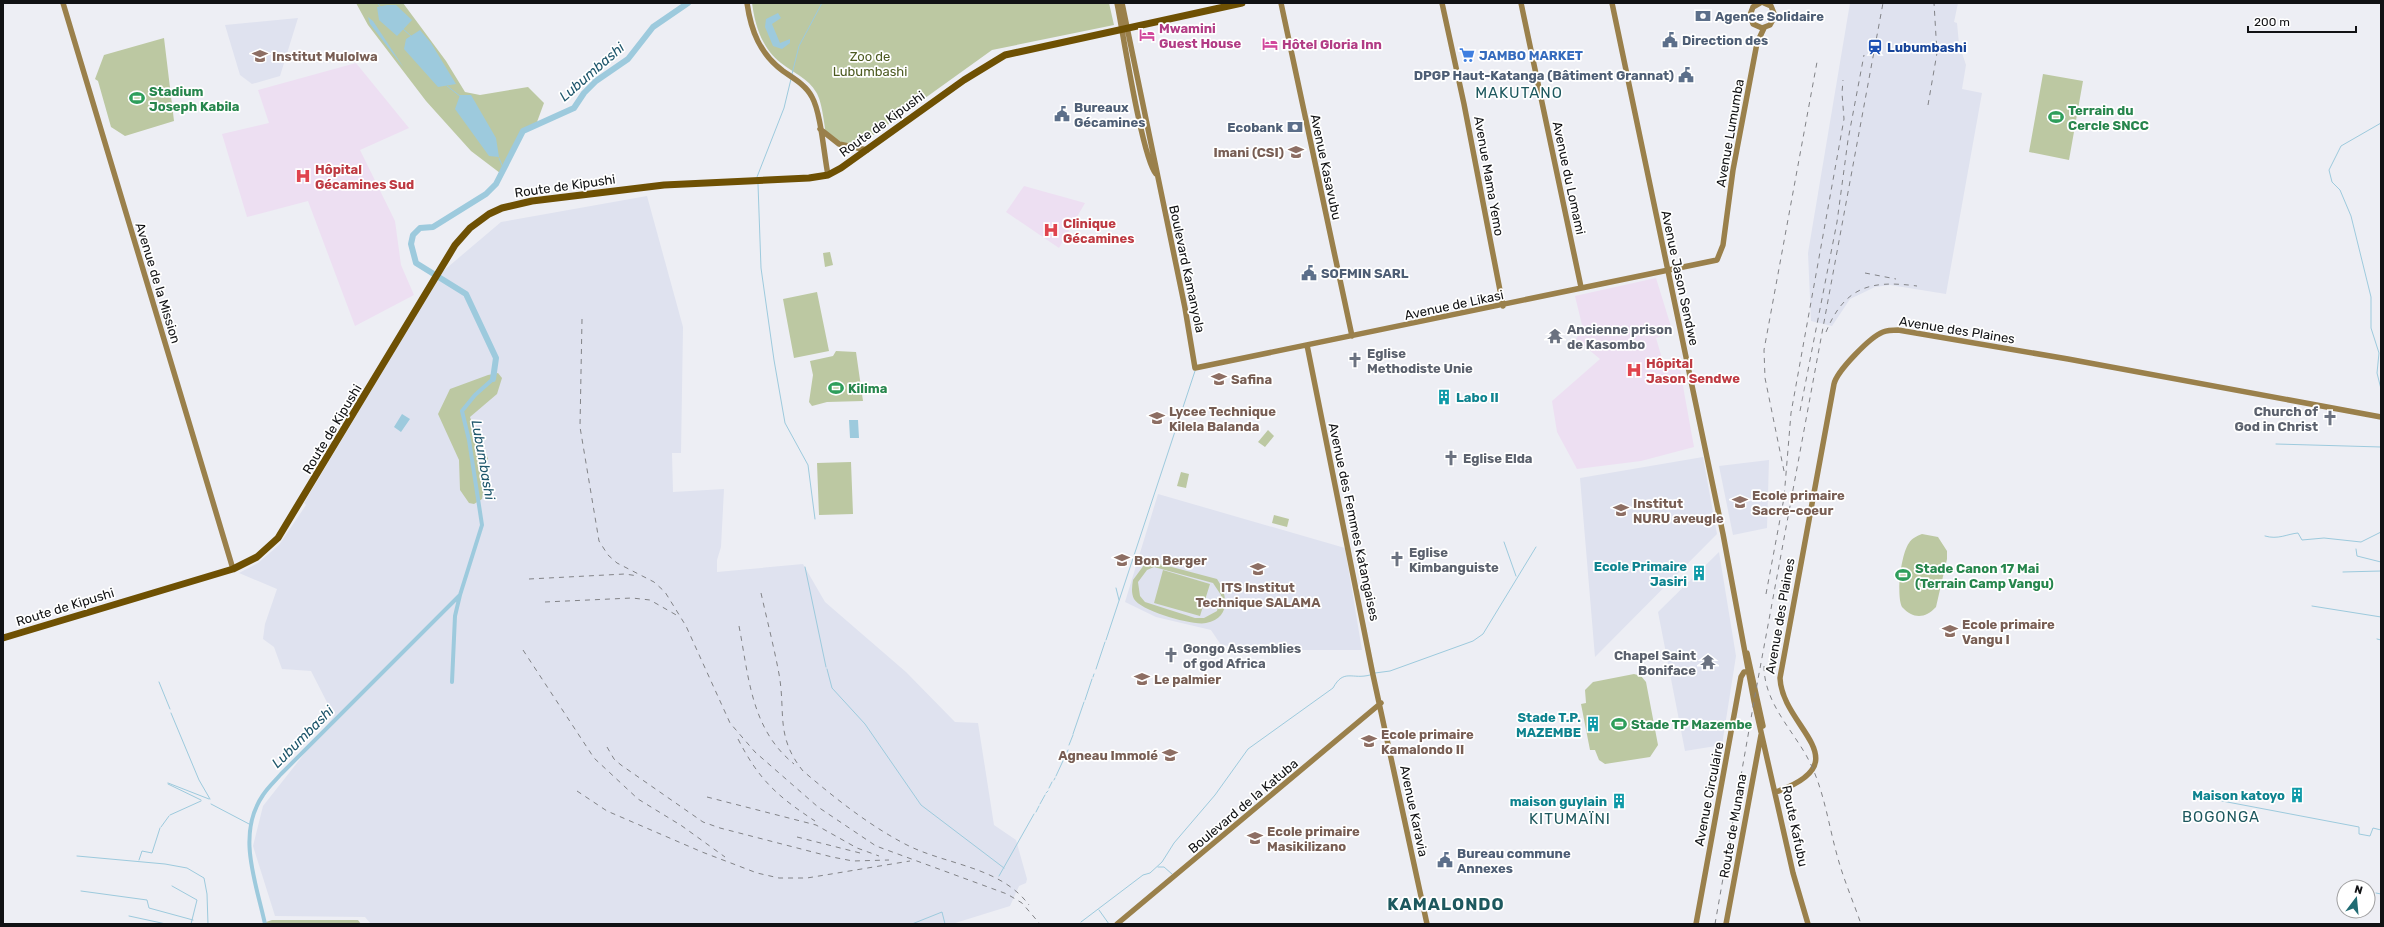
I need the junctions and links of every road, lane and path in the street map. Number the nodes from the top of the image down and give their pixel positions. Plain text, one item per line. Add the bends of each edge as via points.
1 (63, 3) edge
2 (748, 3) edge
3 (1117, 3) edge
4 (1122, 3) edge
5 (1242, 3) edge
6 (1281, 3) edge
7 (1442, 3) edge
8 (1521, 3) edge
9 (1612, 3) edge
10 (1760, 3) edge
11 (1767, 4) edge
12 (1753, 24) junction
13 (1125, 28) junction
14 (1764, 28) junction
15 (1757, 43) junction
16 (820, 128) junction
17 (868, 150) junction
18 (828, 175) junction
19 (1717, 260) joint
20 (1666, 270) junction
21 (1581, 287) junction
22 (1503, 306) junction
23 (1352, 336) junction
24 (1306, 345) junction
25 (1195, 368) joint
26 (2380, 417) edge
27 (233, 570) junction
28 (3, 638) edge
29 (1750, 671) junction
30 (1750, 682) junction
31 (1740, 683) junction
32 (1381, 703) junction
33 (1762, 731) junction
34 (1776, 792) junction
35 (1117, 924) edge
36 (1427, 924) edge
37 (1696, 924) edge
38 (1726, 924) edge
39 (1808, 924) edge

1 - 27 street, Avenue de la Mission
2 - 16 street via 752,30 758,44 773,62 795,79 813,98
3 - 13 street, Boulevard Kamanyola
4 - 13 street, Boulevard Kamanyola
5 - 13 highway, Route de Kipushi
6 - 23 street, Avenue Kasavubu
7 - 22 street, Avenue Mama Yemo
8 - 21 street, Avenue du Lomami
9 - 20 street, Avenue Jason Sendwe
10 - 12 street via 1753,7 1750,13
11 - 14 street via 1774,11 1774,18 1770,25
12 - 14 street
12 - 15 street
13 - 17 highway, Route de Kipushi via 1011,53 994,61
13 - 25 street, Boulevard Kamanyola via 1185,308
14 - 15 street
15 - 19 street, Avenue Lumumba via 1733,170 1722,249
16 - 17 street via 839,144
16 - 18 street
17 - 18 highway, Route de Kipushi
18 - 27 highway, Route de Kipushi via 664,184 515,204 489,214 470,228 455,245 282,534 264,551
19 - 20 street, Avenue de Likasi
20 - 21 street, Avenue de Likasi
20 - 29 street, Avenue Jason Sendwe
21 - 22 street, Avenue de Likasi
22 - 23 street, Avenue de Likasi
23 - 24 street, Avenue de Likasi
24 - 25 street, Avenue de Likasi
24 - 32 street, Avenue des Femmes Katangaises via 1373,675
26 - 34 street, Avenue des Plaines via 1898,330 1887,330 1878,334 1838,374 1834,384 1780,678 1783,695 1817,752 1815,765 1797,785
27 - 28 highway, Route de Kipushi
29 - 30 street, Avenue Jason Sendwe
29 - 31 street, Avenue Circulaire via 1742,674
29 - 33 street, Avenue Jason Sendwe via 1762,717
30 - 31 street via 1744,679
30 - 33 street, Avenue Jason Sendwe
31 - 37 street, Avenue Circulaire
32 - 35 street, Boulevard de la Katuba
32 - 36 street, Avenue Karavia
33 - 34 street, Route Kafubu
33 - 38 street, Route de Munana
34 - 39 street, Route Kafubu via 1793,873

